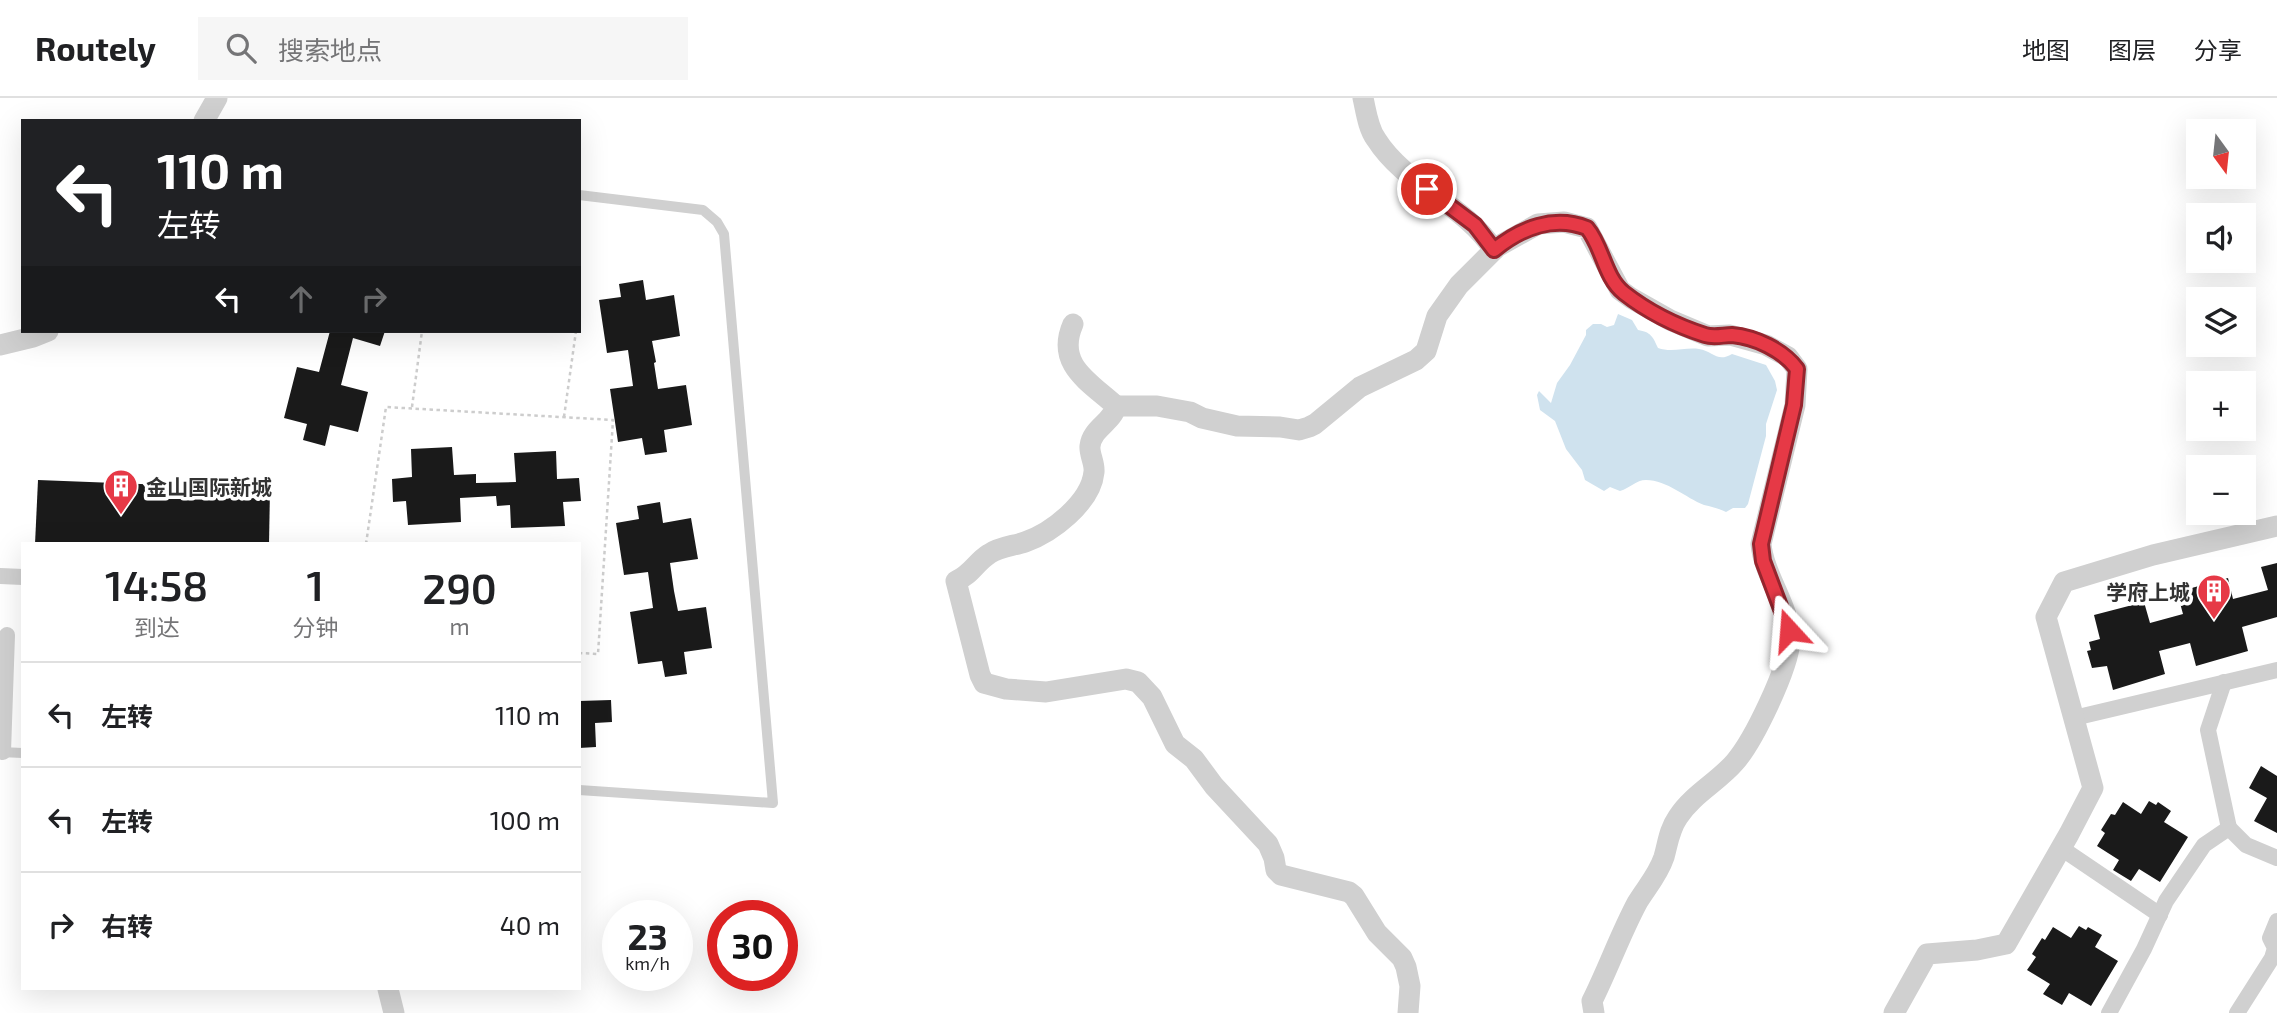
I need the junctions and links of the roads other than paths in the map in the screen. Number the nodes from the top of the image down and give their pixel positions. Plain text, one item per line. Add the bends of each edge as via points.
1 (217, 98) edge
2 (1363, 98) edge
3 (205, 119) edge
4 (581, 195) edge
5 (1494, 250) junction
6 (1073, 324) dead end
7 (43, 333) edge
8 (0, 345) edge
9 (1116, 406) junction
10 (2277, 526) edge
11 (0, 576) edge
12 (21, 577) edge
13 (10, 635) edge
14 (2277, 670) edge
15 (2224, 682) junction
16 (2074, 718) junction
17 (1, 752) edge
18 (21, 754) edge
19 (581, 790) edge
20 (2229, 828) junction
21 (2061, 848) junction
22 (2277, 858) edge
23 (2160, 915) junction
24 (2277, 921) edge
25 (388, 990) edge
26 (394, 1013) edge
27 (1408, 1013) edge
28 (1594, 1013) edge
29 (1894, 1013) edge
30 (2109, 1013) edge
31 (2237, 1013) edge

1 - 3 street
2 - 5 street via 1375,139 1427,189 1475,225
4 - 19 lane via 703,210 724,234 774,803
5 - 9 street via 1459,285 1437,316 1426,351 1360,387 1309,427 1237,426 1157,406
5 - 28 street via 1538,224 1564,222 1587,228 1620,290 1631,298 1708,336 1730,335 1766,345 1788,357 1797,369 1794,405 1761,544 1789,630 1785,668 1736,761 1677,818 1653,881 1637,902 1592,1001
6 - 9 street via 1068,346 1075,371
7 - 8 street
9 - 27 street via 1115,414 1090,445 1094,474 1068,517 1042,535 988,554 956,581 980,675 984,682 1029,692 1138,681 1175,744 1194,759 1268,844 1280,875 1354,896 1377,933 1402,958 1410,986
10 - 16 street via 2064,582 2046,617
11 - 12 street
13 - 17 street
14 - 15 street
15 - 16 street
15 - 20 street via 2208,730
16 - 21 street via 2093,788
17 - 18 lane
20 - 22 street via 2246,845
20 - 23 street via 2204,845
21 - 23 street
21 - 29 street via 2006,944 1927,954
23 - 30 street
24 - 31 street via 2270,937 2275,948 2272,958
25 - 26 street

